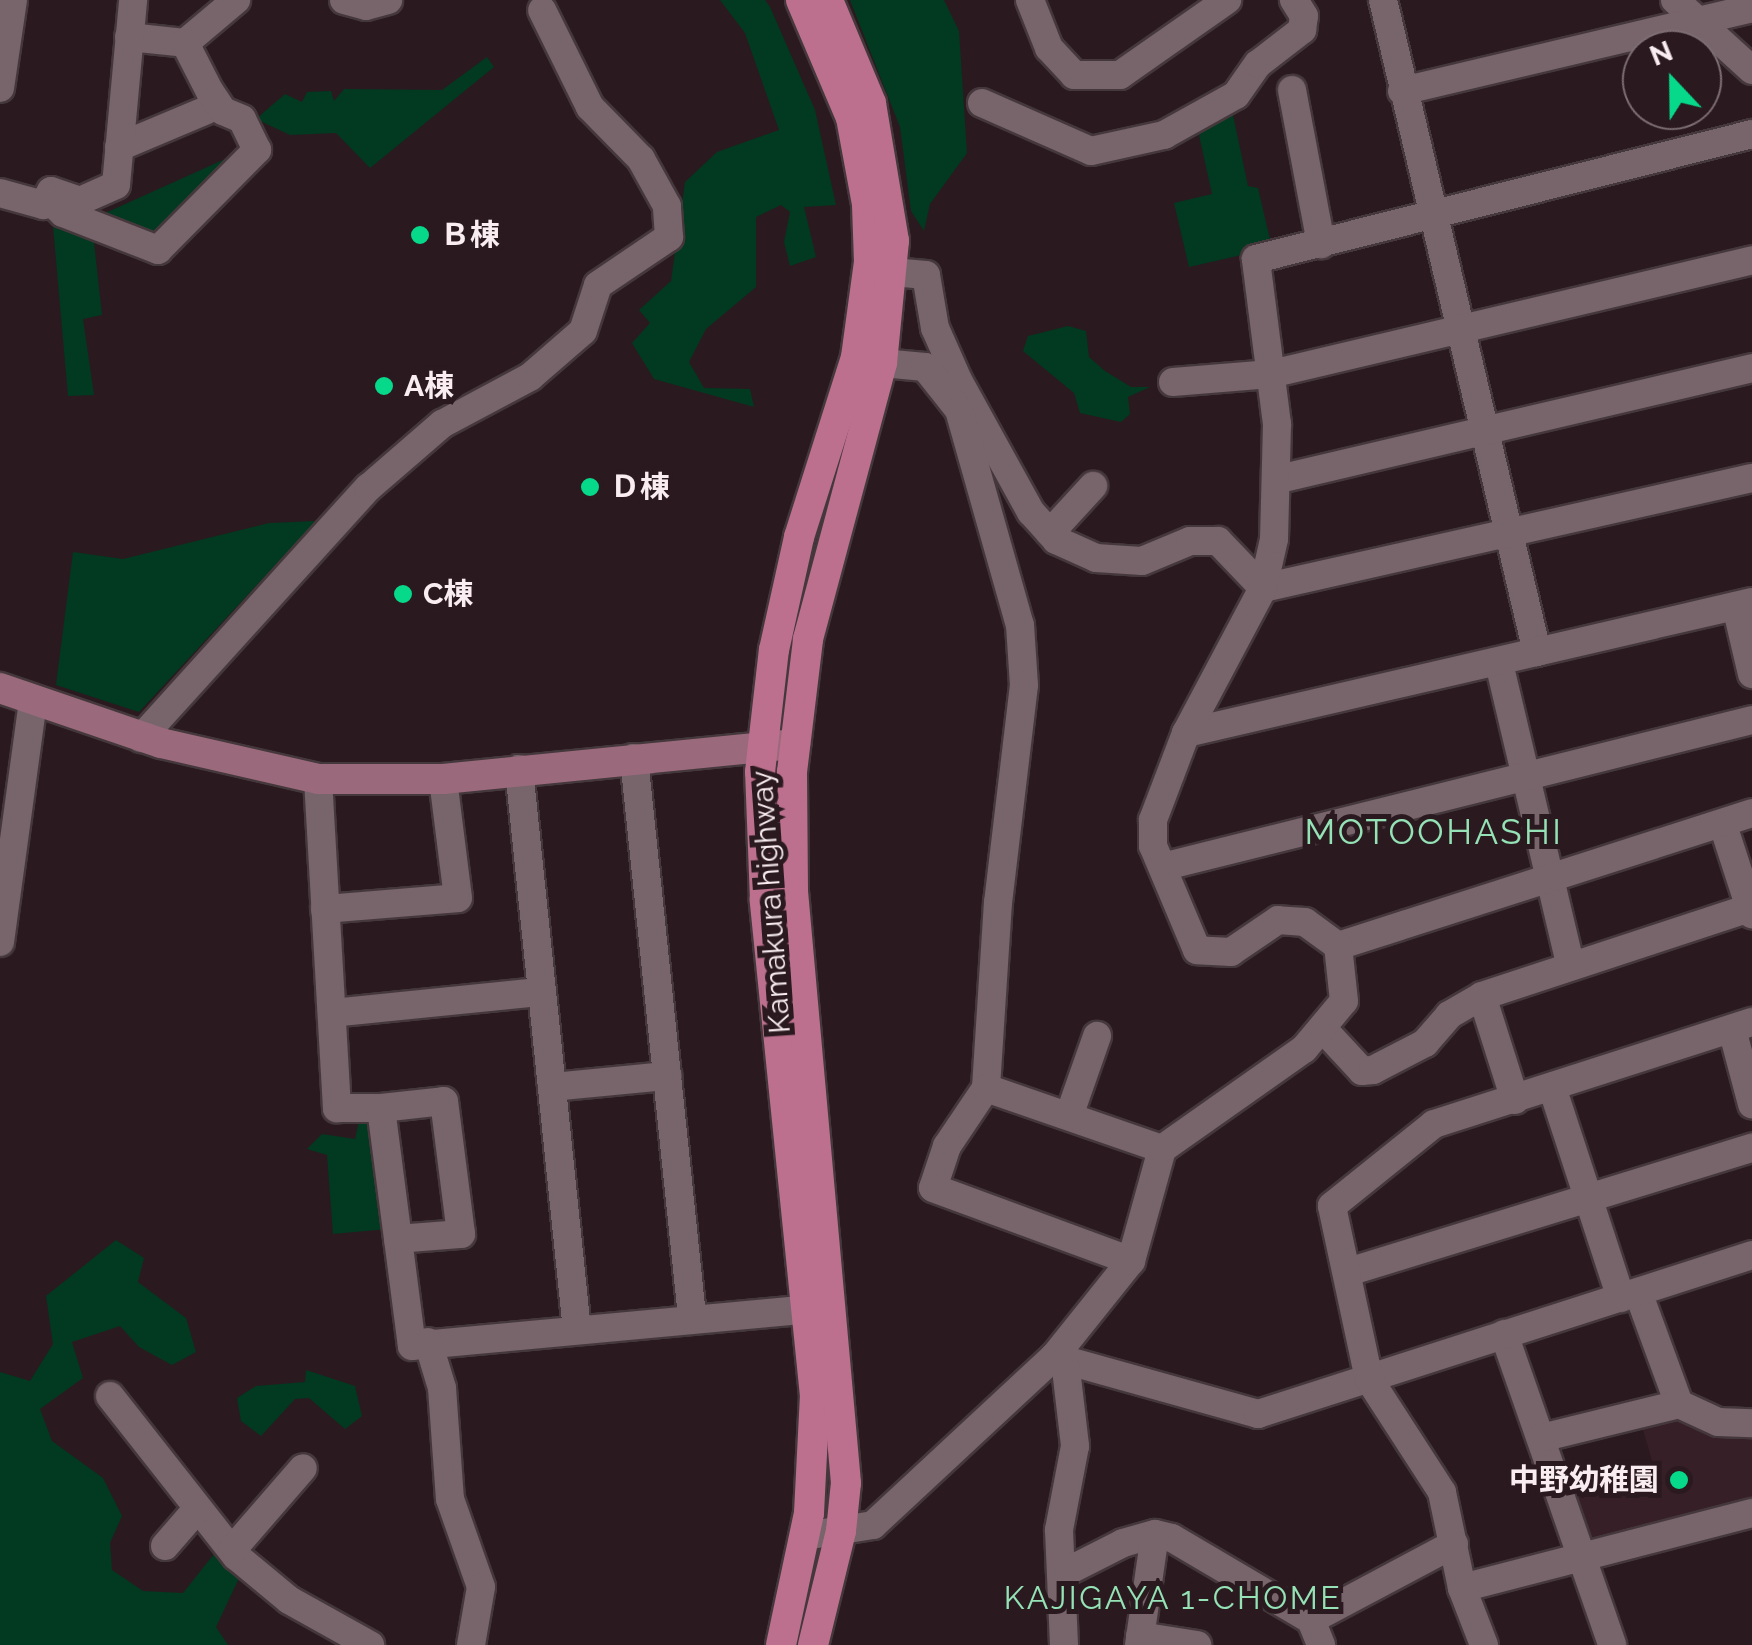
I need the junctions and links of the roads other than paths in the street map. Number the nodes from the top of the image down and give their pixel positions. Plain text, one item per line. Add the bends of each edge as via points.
1 (13, 0) edge
2 (134, 0) edge
3 (236, 0) edge
4 (344, 0) edge
5 (388, 0) edge
6 (801, 0) edge
7 (828, 0) edge
8 (1030, 0) edge
9 (1227, 0) edge
10 (1294, 0) edge
11 (1383, 0) edge
12 (1675, 0) edge
13 (1752, 8) edge
14 (542, 10) dead end
15 (1698, 21) junction
16 (129, 37) junction
17 (185, 43) junction
18 (1752, 70) edge
19 (0, 88) edge
20 (1292, 90) dead end
21 (1402, 92) junction
22 (982, 104) dead end
23 (207, 110) dead end
24 (1752, 134) edge
25 (119, 147) junction
26 (0, 193) edge
27 (47, 198) junction
28 (1431, 216) junction
29 (1321, 244) junction
30 (1752, 260) edge
31 (892, 272) junction
32 (1459, 330) junction
33 (882, 363) junction
34 (1752, 368) edge
35 (1271, 374) junction
36 (1174, 382) dead end
37 (950, 383) junction
38 (1484, 432) junction
39 (1752, 478) edge
40 (1278, 479) junction
41 (1093, 486) dead end
42 (1050, 534) junction
43 (1509, 537) junction
44 (1264, 588) junction
45 (1744, 604) edge
46 (1536, 652) junction
47 (1499, 663) junction
48 (1752, 674) edge
49 (0, 688) edge
50 (33, 700) junction
51 (1752, 720) edge
52 (1186, 733) junction
53 (142, 738) junction
54 (795, 744) junction
55 (762, 746) junction
56 (634, 758) junction
57 (519, 769) junction
58 (1526, 775) junction
59 (318, 779) junction
60 (443, 779) junction
61 (1752, 814) edge
62 (1724, 825) junction
63 (8, 839) edge
64 (1166, 866) junction
65 (1550, 879) junction
66 (326, 908) junction
67 (1751, 909) edge
68 (0, 942) edge
69 (1338, 946) junction
70 (1570, 964) junction
71 (540, 992) junction
72 (1482, 996) junction
73 (332, 1013) junction
74 (1742, 1026) edge
75 (1324, 1030) junction
76 (1097, 1036) dead end
77 (667, 1076) junction
78 (552, 1087) junction
79 (1552, 1087) junction
80 (986, 1088) junction
81 (1515, 1100) junction
82 (1752, 1104) edge
83 (381, 1108) junction
84 (1068, 1116) junction
85 (1752, 1148) edge
86 (1162, 1149) junction
87 (1587, 1198) junction
88 (398, 1239) junction
89 (1752, 1255) edge
90 (1131, 1261) junction
91 (1348, 1272) junction
92 (1629, 1295) junction
93 (808, 1309) junction
94 (692, 1316) junction
95 (576, 1330) junction
96 (1504, 1334) junction
97 (428, 1342) junction
98 (1054, 1357) junction
99 (1369, 1379) junction
100 (110, 1396) dead end
101 (1679, 1404) junction
102 (1752, 1423) edge
103 (1541, 1438) junction
104 (303, 1468) dead end
105 (197, 1509) junction
106 (1752, 1513) edge
107 (841, 1531) junction
108 (1155, 1534) junction
109 (805, 1536) junction
110 (1454, 1544) junction
111 (164, 1546) dead end
112 (232, 1550) junction
113 (1578, 1558) junction
114 (1062, 1574) junction
115 (1462, 1588) junction
116 (1316, 1633) edge
117 (1140, 1640) edge
118 (370, 1645) edge
119 (472, 1645) edge
120 (781, 1645) edge
121 (813, 1645) edge
122 (1064, 1645) edge
123 (1197, 1645) edge
124 (1484, 1645) edge
125 (1612, 1645) edge

1 - 19 street
2 - 16 street
3 - 17 street
4 - 5 street via 366,6
6 - 55 main road, Kamakura highway via 851,118 868,204 869,262 856,357 799,538
7 - 31 main road, Kamakura highway via 856,59 883,149
8 - 9 street via 1049,48 1074,75 1120,74
10 - 22 street via 1304,16 1302,30 1258,64 1236,94 1164,135 1091,151
11 - 21 street
12 - 15 street
13 - 15 street
14 - 53 street via 590,107 649,174 666,206 670,237 598,285 583,331 530,377 442,424 368,488
15 - 18 street
15 - 21 street
16 - 17 street
16 - 25 street
17 - 27 street via 210,92 224,111 242,118 257,150 158,250 63,214
20 - 29 street
21 - 28 street
23 - 25 street
24 - 28 street
25 - 27 street via 116,186 80,200 51,191
26 - 27 street via 43,205
28 - 29 street
28 - 32 street
29 - 35 street via 1256,260
30 - 32 street
31 - 33 main road, Kamakura highway
31 - 37 street via 926,275
32 - 35 street
32 - 38 street
33 - 37 street via 925,367
33 - 54 main road, Kamakura highway via 808,639
34 - 38 street
35 - 36 street
35 - 40 street
37 - 42 street
37 - 80 street via 1020,624 1024,685 998,902
38 - 40 street
38 - 43 street
39 - 43 street
40 - 44 street
41 - 42 street
42 - 44 street via 1096,558 1142,561 1190,541 1218,541
43 - 44 street
43 - 46 street
44 - 52 street
45 - 46 street
45 - 48 street
46 - 47 street
47 - 52 street
47 - 58 street
49 - 50 street
50 - 53 street
50 - 63 street
51 - 58 street
52 - 64 street via 1153,820 1154,846
53 - 59 street
54 - 55 street
54 - 107 main road, Kamakura highway via 792,891 841,1387
55 - 56 street
55 - 93 main road, Kamakura highway via 765,900
56 - 57 street
56 - 77 street
57 - 60 street
57 - 71 street
58 - 64 street
58 - 65 street
59 - 60 street
59 - 66 street
60 - 66 street via 458,898
61 - 62 street
62 - 65 street
62 - 67 street
63 - 68 street
64 - 69 street via 1198,950 1231,952 1278,920 1304,922
65 - 69 street
65 - 70 street
66 - 73 street
67 - 70 street
69 - 75 street via 1344,1001
70 - 72 street
71 - 73 street
71 - 78 street
72 - 75 street via 1450,1015 1425,1043 1373,1070 1362,1071
72 - 81 street
73 - 83 street via 337,1108
74 - 79 street
74 - 82 street
75 - 86 street
76 - 84 street
77 - 78 street
77 - 94 street
78 - 95 street
79 - 81 street
79 - 87 street
80 - 84 street
80 - 90 street via 947,1146 933,1188
81 - 91 street via 1434,1124 1332,1206
83 - 88 street
83 - 88 street via 444,1100 461,1234
84 - 86 street
85 - 87 street
86 - 90 street
87 - 91 street
87 - 92 street
88 - 97 street via 412,1346
89 - 92 street
90 - 98 street
91 - 99 street
92 - 96 street
92 - 101 street
93 - 94 street
93 - 109 main road, Kamakura highway via 815,1396
94 - 95 street
95 - 97 street
96 - 99 street
96 - 103 street
97 - 119 street via 442,1388 450,1499 481,1587
98 - 99 street via 1258,1414
98 - 107 street via 872,1525
98 - 114 street via 1066,1369 1075,1446 1059,1530
99 - 110 street via 1442,1492
100 - 105 street
101 - 102 street via 1718,1422
101 - 103 street
103 - 113 street
104 - 112 street
105 - 111 street
105 - 112 street
106 - 113 street
107 - 109 street
107 - 121 main road, Kamakura highway
108 - 114 street
108 - 116 street
108 - 117 street
109 - 120 main road, Kamakura highway
110 - 115 street
110 - 116 street
112 - 118 street via 289,1600
113 - 115 street
113 - 125 street
114 - 122 street
115 - 124 street
117 - 123 street

